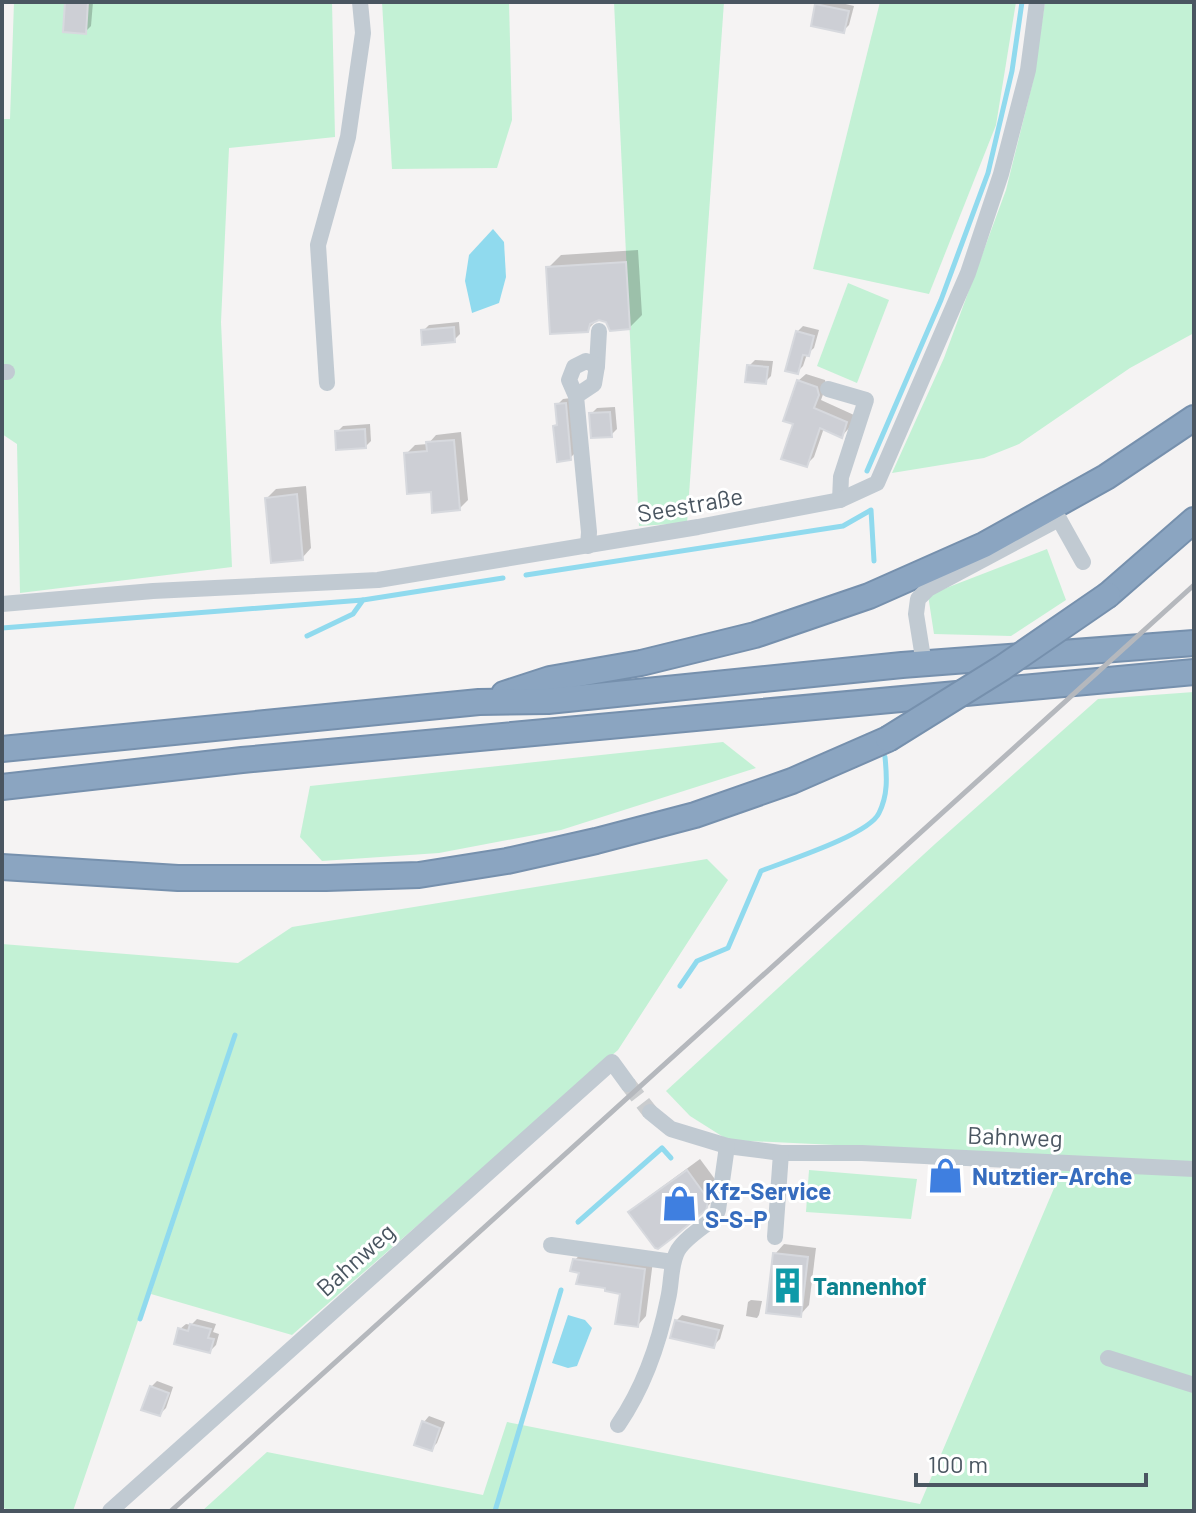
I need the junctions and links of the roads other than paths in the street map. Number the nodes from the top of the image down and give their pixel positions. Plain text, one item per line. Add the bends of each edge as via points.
1 (360, 2) edge
2 (1037, 2) edge
3 (599, 331) dead end
4 (327, 383) dead end
5 (828, 389) dead end
6 (1194, 418) edge
7 (840, 500) junction
8 (1194, 520) edge
9 (607, 524) dead end
10 (609, 542) junction
11 (588, 546) junction
12 (1083, 562) dead end
13 (2, 604) edge
14 (1194, 643) edge
15 (924, 664) junction
16 (1194, 672) edge
17 (479, 702) junction
18 (2, 749) edge
19 (2, 787) edge
20 (2, 867) edge
21 (628, 1084) tunnel mouth
22 (650, 1112) tunnel mouth
23 (727, 1146) junction
24 (781, 1153) junction
25 (1194, 1169) edge
26 (775, 1237) dead end
27 (551, 1245) dead end
28 (673, 1262) junction
29 (1108, 1358) dead end
30 (1194, 1385) edge
31 (618, 1425) dead end
32 (110, 1511) edge

1 - 4 street via 363,33 348,137 318,245
2 - 7 street, Seestraße via 1028,70 968,273 877,483
3 - 11 street via 597,366 586,361 574,367 569,380 576,396
5 - 7 street via 866,400 841,477
6 - 17 highway via 1106,477 984,545 869,596 755,635 550,679
7 - 10 street, Seestraße
8 - 20 highway, bridge via 1108,595 888,739 695,815 507,861 419,875 178,878
9 - 10 street
10 - 11 street, Seestraße
11 - 13 street, Seestraße via 378,580
12 - 15 street via 1059,519 928,589 918,599 916,614
14 - 15 highway
15 - 17 highway via 548,701
16 - 19 highway
17 - 18 highway
21 - 32 street, Bahnweg via 612,1062
22 - 23 street, Bahnweg via 671,1129
23 - 24 street, Bahnweg
23 - 28 street via 715,1217 679,1248
24 - 25 street, Bahnweg
24 - 26 street
27 - 28 street
28 - 31 street via 653,1355
29 - 30 street

